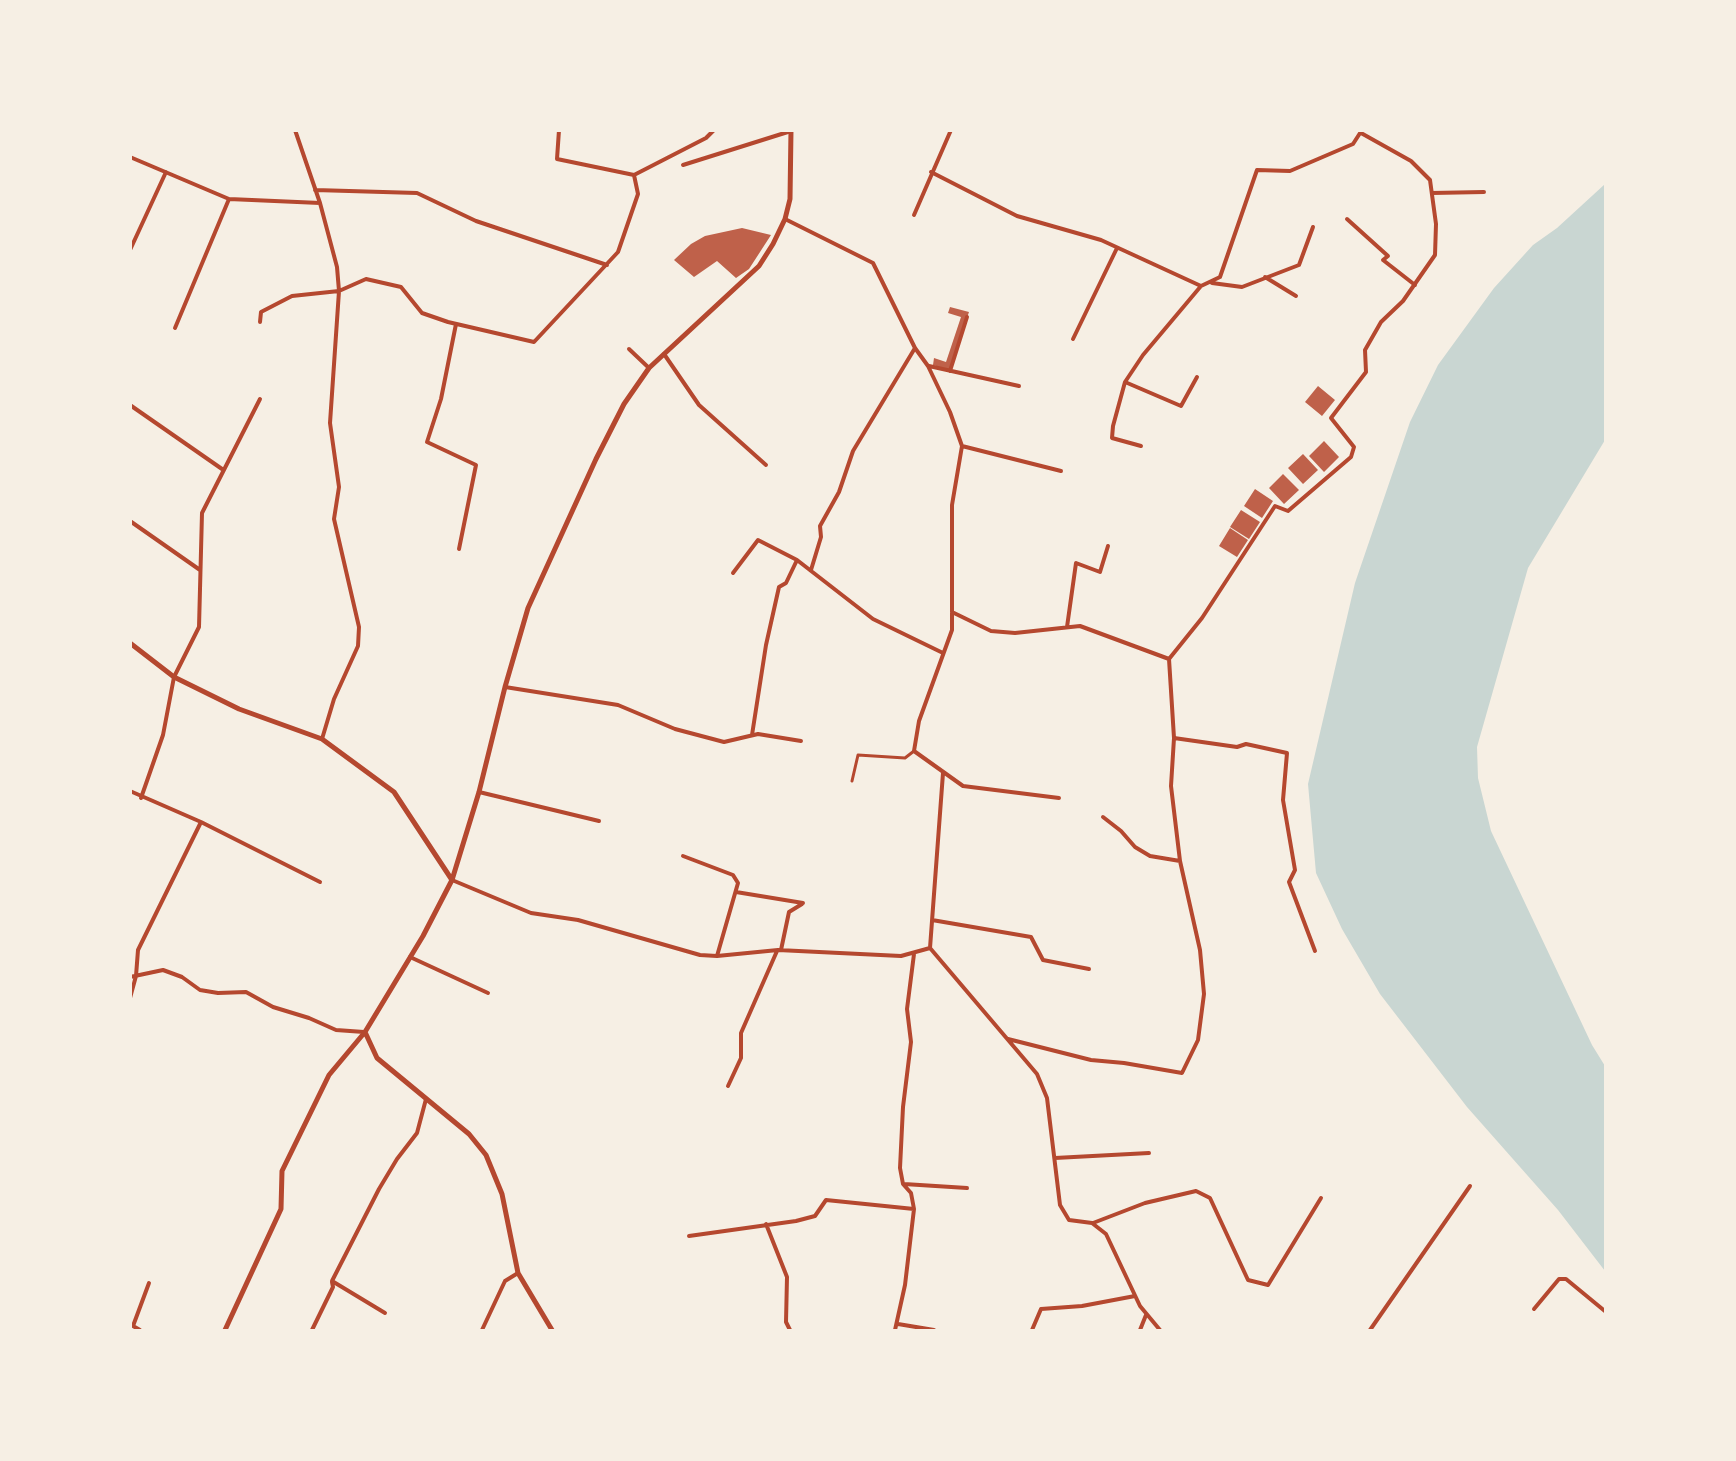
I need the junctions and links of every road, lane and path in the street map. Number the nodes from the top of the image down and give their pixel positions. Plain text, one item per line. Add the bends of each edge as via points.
1 (295, 130) edge
2 (559, 130) edge
3 (714, 130) edge
4 (791, 130) edge
5 (951, 130) edge
6 (1361, 132) edge
7 (130, 157) edge
8 (683, 165) dead end
9 (166, 172) junction
10 (931, 172) junction
11 (634, 175) junction
12 (315, 190) junction
13 (1484, 192) dead end
14 (1432, 193) junction
15 (229, 199) junction
16 (320, 203) junction
17 (914, 215) dead end
18 (785, 219) junction
19 (1347, 219) dead end
20 (1313, 227) dead end
21 (1117, 248) junction
22 (130, 250) edge
23 (607, 265) junction
24 (1264, 277) junction
25 (1211, 283) junction
26 (1415, 285) junction
27 (1201, 286) junction
28 (339, 291) junction
29 (1296, 296) dead end
30 (966, 317) dead end
31 (260, 322) dead end
32 (456, 324) junction
33 (175, 328) dead end
34 (1073, 339) dead end
35 (915, 348) junction
36 (629, 349) dead end
37 (664, 354) junction
38 (928, 366) junction
39 (649, 368) junction
40 (950, 371) junction
41 (1197, 377) dead end
42 (1125, 382) junction
43 (1019, 386) dead end
44 (260, 399) dead end
45 (130, 405) edge
46 (962, 446) junction
47 (1141, 446) dead end
48 (766, 465) dead end
49 (222, 469) junction
50 (1061, 471) dead end
51 (130, 521) edge
52 (1108, 546) dead end
53 (459, 549) dead end
54 (797, 560) junction
55 (201, 570) junction
56 (811, 570) junction
57 (733, 573) dead end
58 (952, 612) junction
59 (1067, 627) junction
60 (130, 643) edge
61 (943, 653) junction
62 (1169, 658) junction
63 (174, 677) junction
64 (504, 687) junction
65 (752, 735) junction
66 (1174, 738) junction
67 (322, 739) junction
68 (801, 741) dead end
69 (914, 751) junction
70 (943, 772) junction
71 (852, 781) dead end
72 (130, 791) edge
73 (479, 792) junction
74 (141, 798) junction
75 (1059, 798) dead end
76 (1103, 817) dead end
77 (599, 821) dead end
78 (201, 822) junction
79 (682, 856) dead end
80 (1180, 861) junction
81 (452, 880) junction
82 (320, 882) dead end
83 (735, 892) junction
84 (932, 920) junction
85 (930, 948) junction
86 (780, 950) junction
87 (1315, 951) dead end
88 (914, 954) junction
89 (717, 956) junction
90 (410, 957) junction
91 (1089, 969) dead end
92 (136, 976) junction
93 (130, 977) edge
94 (488, 993) dead end
95 (130, 998) edge
96 (365, 1032) junction
97 (1008, 1039) junction
98 (728, 1086) dead end
99 (426, 1099) junction
100 (1149, 1153) dead end
101 (1055, 1158) junction
102 (903, 1184) junction
103 (1470, 1186) dead end
104 (967, 1188) dead end
105 (1322, 1198) dead end
106 (914, 1209) junction
107 (1092, 1223) junction
108 (766, 1224) junction
109 (689, 1236) dead end
110 (518, 1273) junction
111 (332, 1281) junction
112 (148, 1283) dead end
113 (1135, 1296) junction
114 (1534, 1309) dead end
115 (1605, 1312) edge
116 (385, 1313) dead end
117 (1146, 1315) junction
118 (898, 1324) junction
119 (140, 1330) edge
120 (225, 1330) edge
121 (312, 1330) edge
122 (482, 1330) edge
123 (552, 1330) edge
124 (789, 1330) edge
125 (895, 1330) edge
126 (934, 1330) edge
127 (1032, 1330) edge
128 (1140, 1330) edge
129 (1160, 1330) edge
130 (1370, 1330) edge

1 - 12 street
2 - 11 street via 557,159
3 - 11 street via 706,138
4 - 8 street
4 - 18 street via 790,199
5 - 10 street
6 - 14 street via 1410,161 1430,180
6 - 25 street via 1353,144 1290,171 1257,170 1220,277
7 - 9 street
9 - 15 street
9 - 22 street
10 - 17 street
10 - 21 street via 1017,216
11 - 23 street via 638,194 618,252
12 - 16 street
12 - 23 street via 417,193 476,221
13 - 14 street
14 - 26 street via 1435,255
15 - 16 street
15 - 33 street
16 - 28 street via 337,267
18 - 35 street via 873,263
18 - 37 street via 759,266
19 - 26 street via 1388,256 1383,260
20 - 24 street via 1299,265
21 - 27 street
21 - 34 street
23 - 32 street via 534,342
24 - 25 street via 1242,287
24 - 29 street
25 - 27 street
26 - 62 street via 1381,322 1365,350 1366,372 1331,418 1354,447 1351,457 1288,511 1275,506 1202,618
27 - 42 street
28 - 31 street via 292,296 261,312
28 - 32 street via 366,279 401,287 422,313
28 - 67 street via 330,423 339,487 333,519 359,627 358,646 334,699
30 - 40 street
32 - 53 street via 441,399 427,442 476,465
35 - 38 street
35 - 56 street via 853,451 820,526 821,537
36 - 39 street
37 - 39 street
37 - 48 street via 699,405
38 - 40 street
38 - 46 street
39 - 64 street via 624,404 546,566 528,608
40 - 43 street
41 - 42 street via 1181,406
42 - 47 street via 1112,438
44 - 49 street
45 - 49 street
46 - 50 street
46 - 58 street via 952,505
49 - 55 street via 202,513
51 - 55 street
52 - 59 street via 1100,572 1076,563
54 - 56 street
54 - 57 street via 758,540
54 - 65 street via 786,583 779,587
55 - 63 street via 199,627
56 - 61 street via 873,619
58 - 59 street via 991,631 1015,633
58 - 61 street via 952,630
59 - 62 street via 1080,626
60 - 63 street
61 - 69 street via 919,721
62 - 66 street
63 - 67 street via 239,709
63 - 74 street via 163,735
64 - 65 street via 618,705 675,729 724,742
64 - 73 street
65 - 68 street
66 - 80 street via 1172,786
66 - 87 street via 1236,747 1246,744 1287,753 1283,800 1295,870 1289,882
67 - 81 street via 394,792
69 - 70 street
69 - 71 street via 905,758 858,755
70 - 75 street via 963,786
70 - 84 street
72 - 74 street
73 - 77 street
73 - 81 street
74 - 78 street
76 - 80 street via 1150,856
78 - 82 street
78 - 92 street via 138,950
79 - 83 street via 733,875 738,883
80 - 97 street via 1200,950 1204,994 1198,1040 1182,1073 1091,1060
81 - 89 street via 531,913 578,920 700,955
81 - 90 street
83 - 86 street via 803,903 789,912
83 - 89 street
84 - 85 street
84 - 91 street via 1031,936 1043,960
85 - 88 street
85 - 97 street
86 - 88 street
86 - 89 street
86 - 98 street via 741,1033 741,1058
88 - 102 street via 907,1009 911,1042 903,1107
90 - 94 street
90 - 96 street
92 - 93 street
92 - 95 street
92 - 96 street via 163,970 200,990 246,992 336,1030
96 - 99 street via 377,1058
96 - 120 street via 329,1075 282,1171 281,1209
97 - 101 street via 1037,1074 1047,1098
99 - 110 street via 469,1134 486,1155 502,1194
99 - 111 street via 417,1133 385,1179
100 - 101 street
101 - 107 street via 1060,1205 1069,1220
102 - 104 street
102 - 106 street via 911,1193
103 - 130 street
105 - 107 street via 1268,1285 1248,1280 1210,1198 1196,1191 1145,1203
106 - 108 street via 826,1200 815,1216
106 - 118 street
107 - 113 street via 1106,1234
108 - 109 street
108 - 124 street via 787,1278
110 - 122 street via 506,1281
110 - 123 street
111 - 116 street
111 - 121 street via 333,1287
112 - 119 street via 133,1326
113 - 117 street
113 - 127 street via 1041,1309
114 - 115 street via 1559,1279 1566,1279
117 - 128 street
117 - 129 street
118 - 125 street
118 - 126 street

